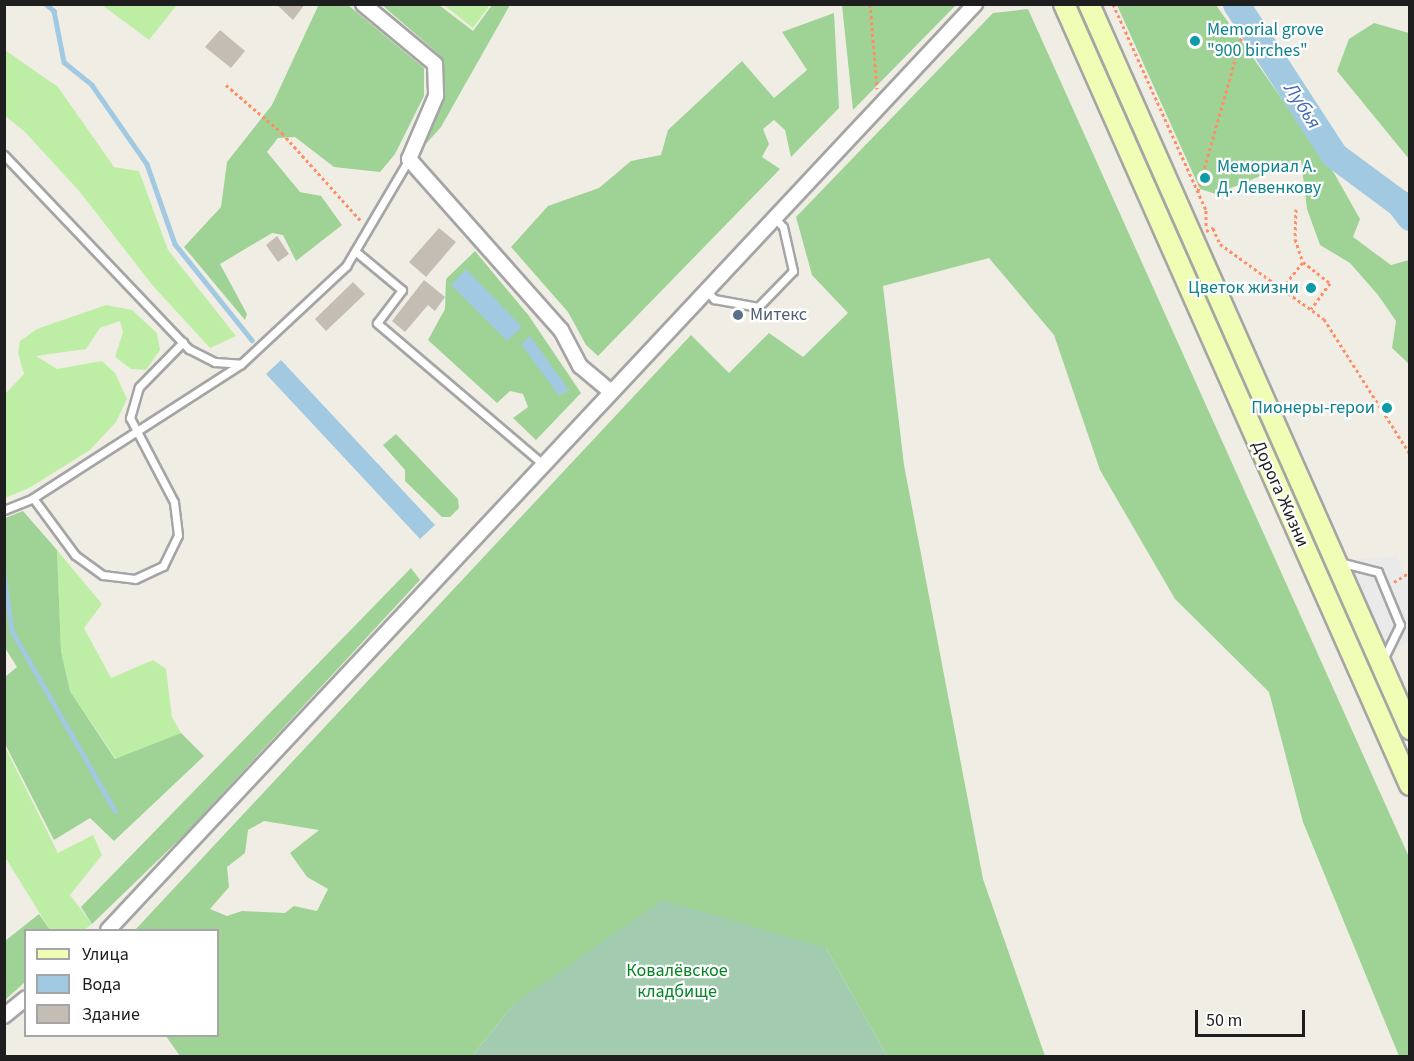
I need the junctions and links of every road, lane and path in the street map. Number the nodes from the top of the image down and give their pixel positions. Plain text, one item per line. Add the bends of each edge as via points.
1 (363, 4) edge
2 (870, 4) edge
3 (975, 4) edge
4 (1064, 4) edge
5 (1089, 4) edge
6 (1113, 4) edge
7 (1242, 35) dead end
8 (226, 85) dead end
9 (878, 104) junction
10 (4, 155) edge
11 (409, 159) junction
12 (1198, 193) junction
13 (1296, 209) dead end
14 (775, 218) junction
15 (368, 229) junction
16 (355, 251) junction
17 (1303, 262) junction
18 (1282, 288) junction
19 (707, 291) junction
20 (1311, 309) junction
21 (183, 342) junction
22 (241, 364) junction
23 (611, 392) junction
24 (137, 432) junction
25 (1410, 454) edge
26 (546, 467) junction
27 (33, 498) junction
28 (4, 510) edge
29 (1335, 560) junction
30 (1410, 572) edge
31 (1384, 588) junction
32 (1381, 665) junction
33 (1410, 729) edge
34 (1410, 785) edge
35 (109, 929) edge
36 (24, 1000) edge
37 (4, 1016) edge

1 - 11 street via 435,64 436,96
2 - 9 path
3 - 9 street
4 - 34 main road, Дорога Жизни
5 - 29 main road, Дорога Жизни
6 - 12 path
7 - 12 path
8 - 15 path via 282,134
9 - 14 street
10 - 21 lane
11 - 15 lane
11 - 23 street via 561,330 580,366
12 - 18 path via 1206,210 1206,231 1213,228 1220,244
13 - 17 path via 1295,239
14 - 19 street
14 - 19 lane via 783,227 793,271 758,307 714,299
15 - 16 lane
16 - 22 lane via 346,266
16 - 26 lane via 402,290 377,323
17 - 18 path
17 - 20 path via 1330,283
18 - 20 path
19 - 23 street
20 - 25 path via 1324,319
21 - 22 lane via 215,362
21 - 24 lane via 139,387 130,418
22 - 24 lane
23 - 26 street
24 - 27 lane
24 - 27 lane via 174,502 178,535 163,566 135,579 103,575 75,555
26 - 35 street
27 - 28 lane
29 - 31 lane via 1378,572
29 - 32 main road, Дорога Жизни
30 - 31 path
31 - 32 lane via 1400,625
32 - 33 main road, Дорога Жизни
36 - 37 street

